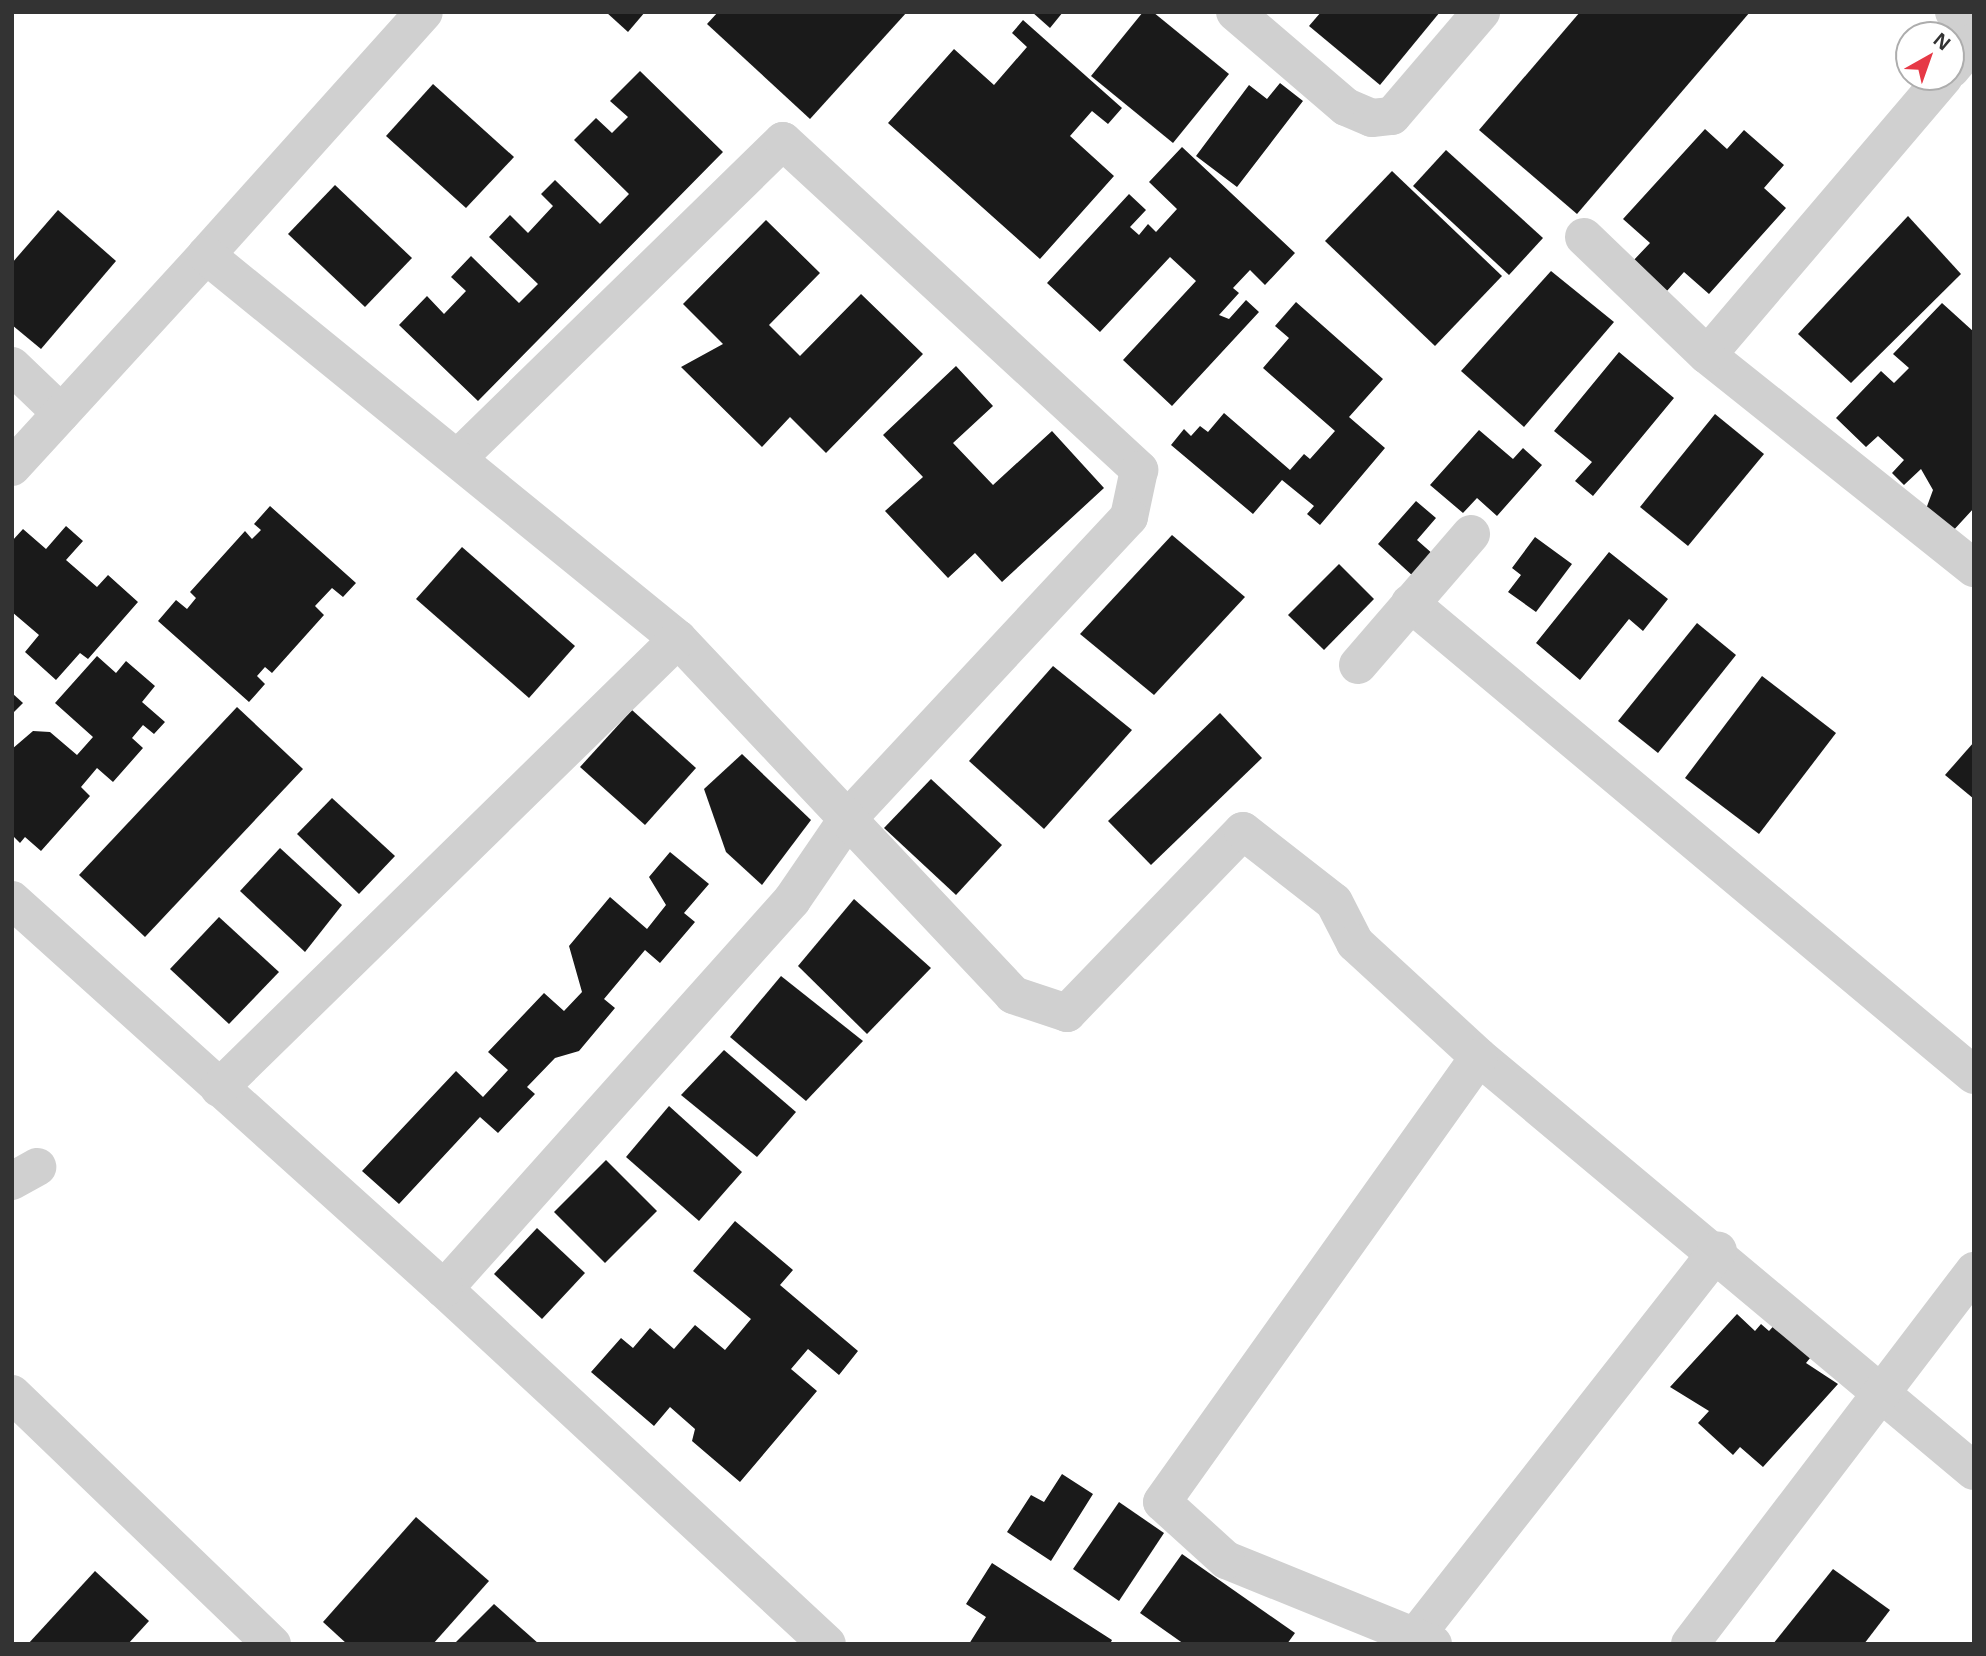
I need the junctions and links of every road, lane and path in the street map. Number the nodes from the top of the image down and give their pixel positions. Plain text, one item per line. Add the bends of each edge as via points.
1 (424, 12) edge
2 (1235, 12) edge
3 (1481, 12) edge
4 (1954, 12) edge
5 (1974, 34) edge
6 (1932, 91) edge
7 (1584, 237) dead end
8 (206, 255) junction
9 (1707, 355) junction
10 (12, 366) edge
11 (61, 412) junction
12 (460, 456) junction
13 (12, 467) edge
14 (1471, 534) dead end
15 (1974, 568) edge
16 (1410, 603) junction
17 (678, 639) junction
18 (1357, 665) dead end
19 (846, 821) junction
20 (12, 900) edge
21 (1479, 1057) junction
22 (1974, 1075) edge
23 (219, 1088) junction
24 (1718, 1251) junction
25 (1974, 1271) edge
26 (444, 1289) junction
27 (1881, 1391) junction
28 (12, 1394) edge
29 (1974, 1471) edge
30 (1426, 1638) edge
31 (272, 1644) edge
32 (827, 1644) edge
33 (1690, 1644) edge

1 - 8 street
2 - 3 street via 1346,107 1372,118 1392,116
4 - 5 street
6 - 9 street
7 - 9 street
8 - 11 street
8 - 12 street
9 - 15 street
10 - 11 street
11 - 13 street
12 - 17 street
12 - 19 street via 783,141 1139,470 1129,517
14 - 16 street
16 - 18 street
16 - 22 street
17 - 19 street
17 - 23 street
19 - 21 street via 1013,995 1067,1013 1244,831 1334,902 1355,943
19 - 26 street via 792,900
20 - 23 street
21 - 24 street
21 - 30 street via 1162,1502 1226,1560
23 - 26 street
24 - 27 street
24 - 30 street
25 - 27 street
26 - 32 street
27 - 29 street
27 - 33 street
28 - 31 street

